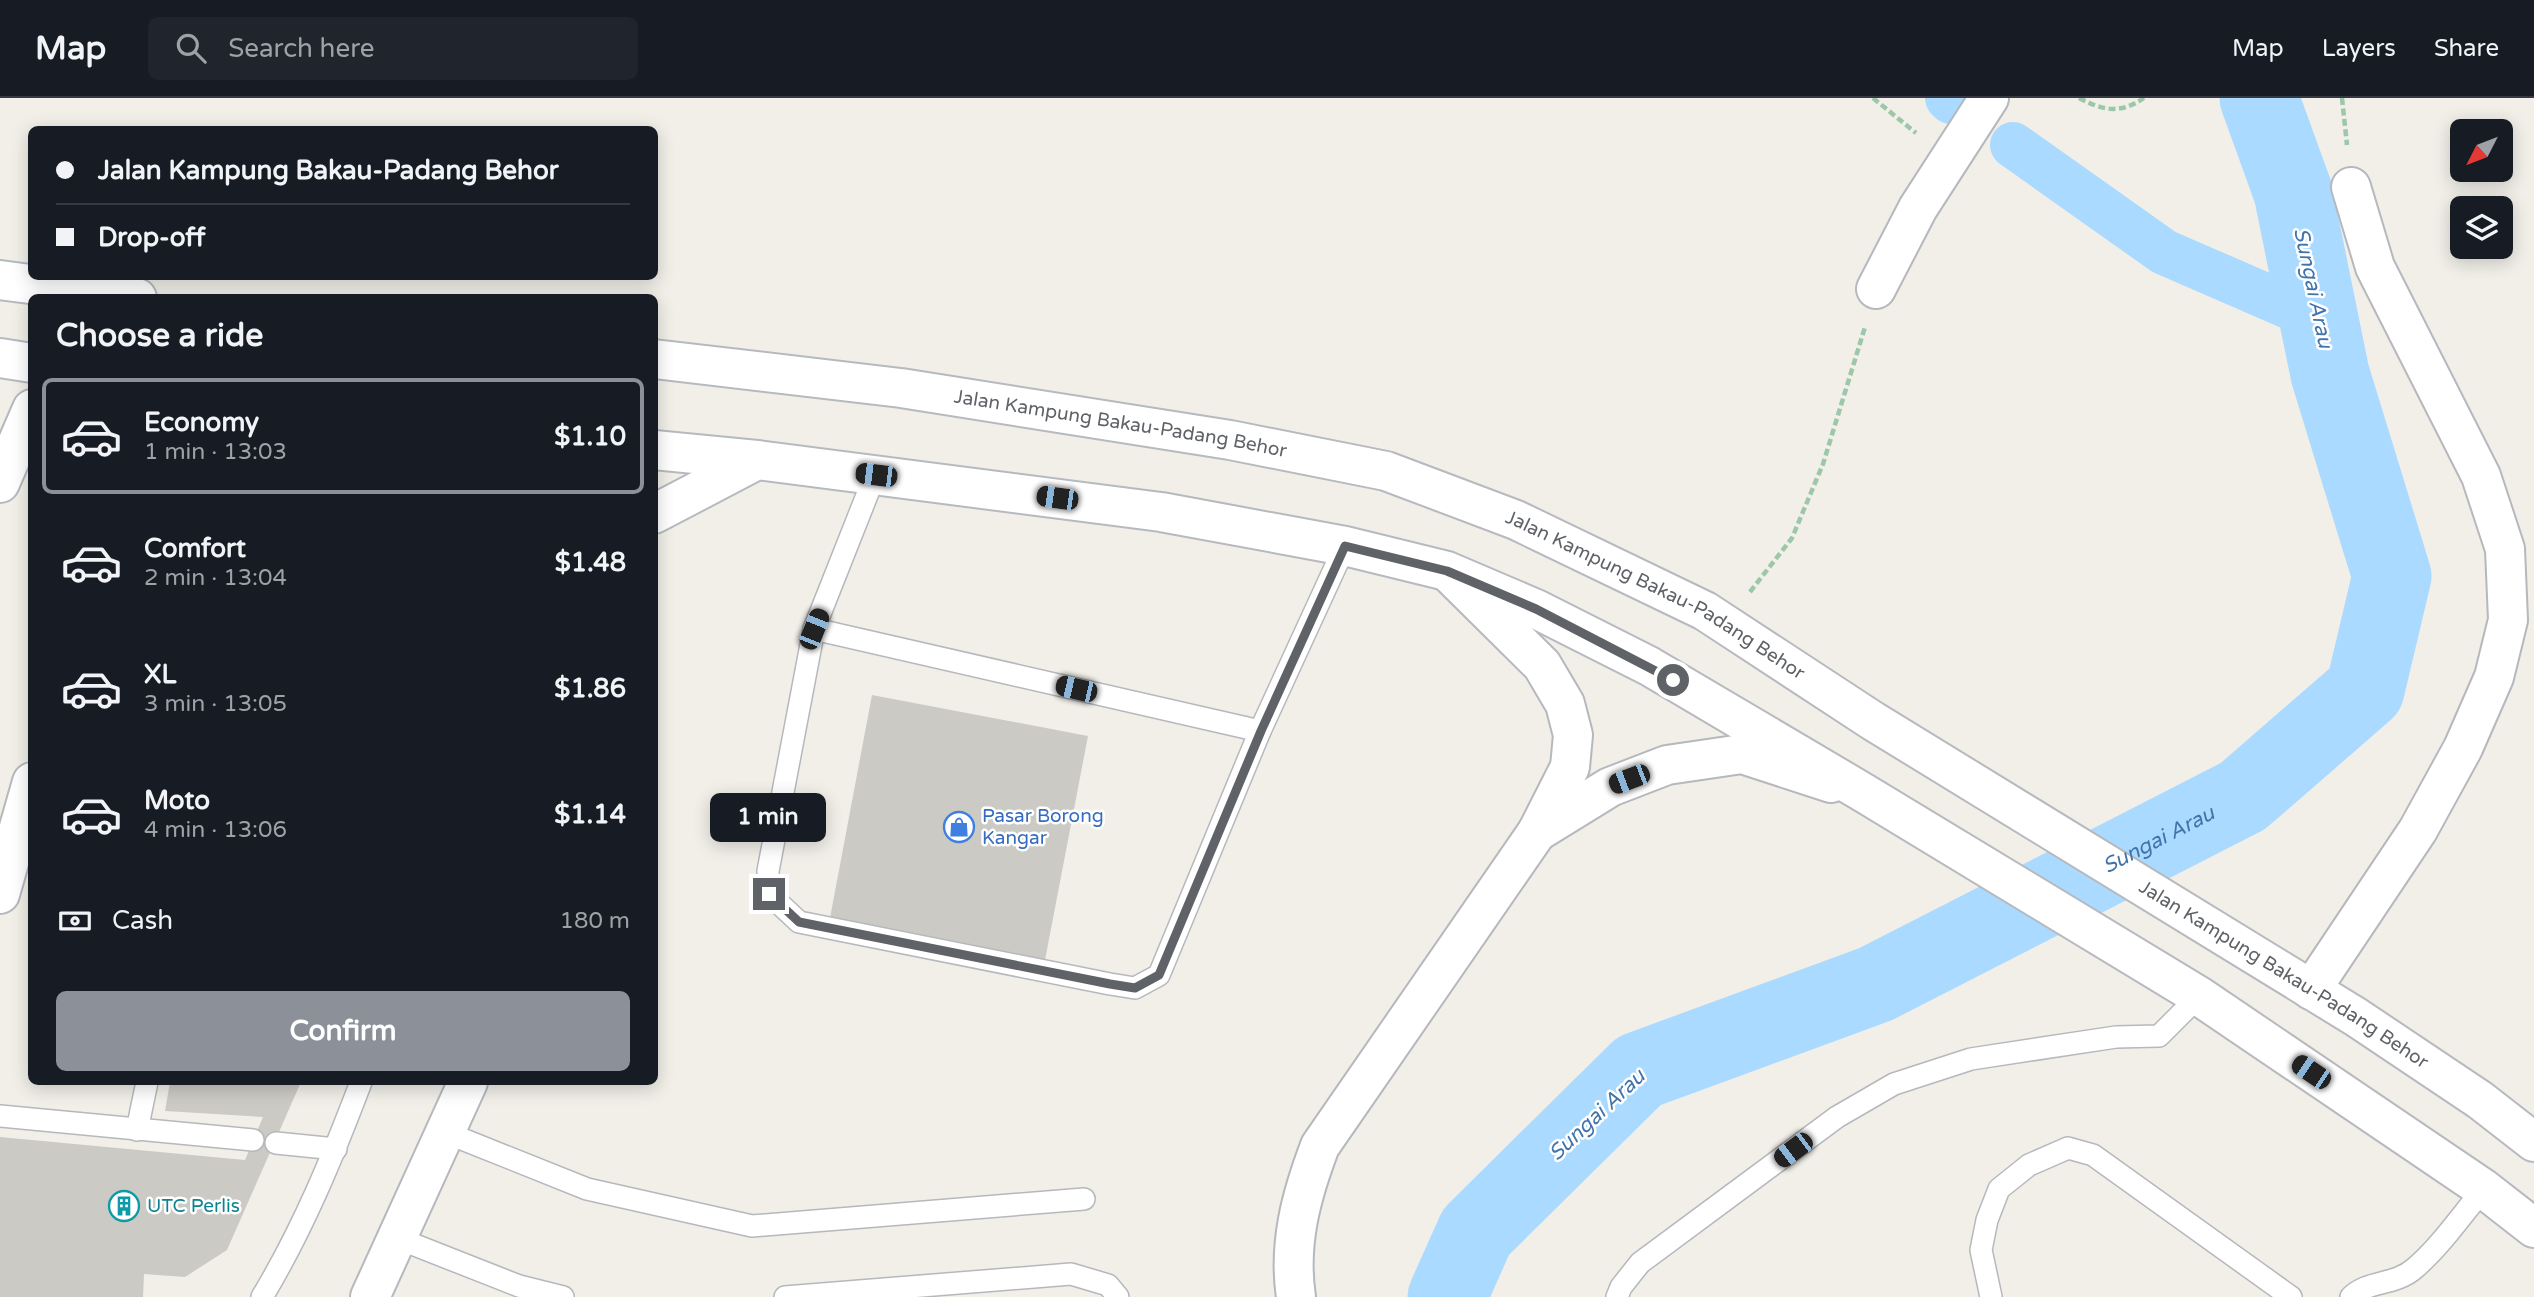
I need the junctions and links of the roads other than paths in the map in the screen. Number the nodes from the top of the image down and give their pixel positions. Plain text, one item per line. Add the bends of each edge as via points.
1 (1989, 98) edge
2 (2351, 187) dead end
3 (0, 280) edge
4 (1876, 289) road end
5 (107, 294) edge
6 (0, 358) edge
7 (658, 359) edge
8 (28, 362) edge
9 (28, 418) edge
10 (658, 450) edge
11 (757, 460) junction
12 (876, 475) junction
13 (0, 482) edge
14 (658, 512) edge
15 (1345, 546) junction
16 (1447, 571) junction
17 (814, 629) junction
18 (1261, 731) junction
19 (1864, 793) junction
20 (28, 796) edge
21 (1537, 832) junction
22 (0, 894) edge
23 (2311, 990) junction
24 (2199, 996) junction
25 (146, 1085) edge
26 (360, 1085) edge
27 (467, 1085) edge
28 (0, 1116) edge
29 (137, 1129) junction
30 (447, 1133) junction
31 (253, 1140) dead end
32 (2534, 1142) edge
33 (276, 1143) dead end
34 (336, 1149) junction
35 (2484, 1189) junction
36 (1084, 1199) dead end
37 (2534, 1228) edge
38 (397, 1238) junction
39 (832, 1296) edge
40 (262, 1297) edge
41 (370, 1297) edge
42 (563, 1297) edge
43 (785, 1297) edge
44 (1118, 1297) edge
45 (1296, 1297) edge
46 (1617, 1297) edge
47 (1991, 1297) edge
48 (2291, 1297) edge
49 (2351, 1297) edge

1 - 4 street via 1918,208
2 - 23 street via 2375,267 2481,476 2505,549 2508,620 2494,677 2457,760 2418,830
3 - 5 street
6 - 8 street
7 - 23 street, Jalan Kampung Bakau-Padang Behor via 901,388 1230,440 1387,471 1516,520 1704,611 1873,721
9 - 13 street
10 - 11 street
11 - 12 street
11 - 14 street
12 - 15 street via 1161,512
12 - 17 lane
15 - 16 street
15 - 18 lane
16 - 19 street via 1649,666
16 - 21 street via 1542,664 1566,704 1573,735 1570,767
17 - 18 lane
17 - 18 lane via 768,871 769,894 799,922 1135,988 1159,975
19 - 21 street via 1742,754 1667,765 1610,787
19 - 24 street
20 - 22 street
21 - 45 street via 1320,1146 1300,1200 1292,1268
23 - 32 street, Jalan Kampung Bakau-Padang Behor via 2480,1100
24 - 35 street
24 - 46 lane via 2159,1036 2116,1037 1971,1059 1894,1084 1837,1117 1640,1264
25 - 29 lane
26 - 34 lane
27 - 30 street
28 - 29 lane
29 - 31 lane
30 - 36 lane via 587,1189 752,1226
30 - 38 street
33 - 34 lane
34 - 40 lane
35 - 37 street
35 - 49 lane via 2415,1269 2391,1283 2360,1288
38 - 41 street
38 - 42 lane via 519,1286
39 - 43 lane
39 - 44 lane via 1072,1274 1108,1285
47 - 48 lane via 1982,1250 1999,1188 2029,1165 2068,1148 2093,1155

